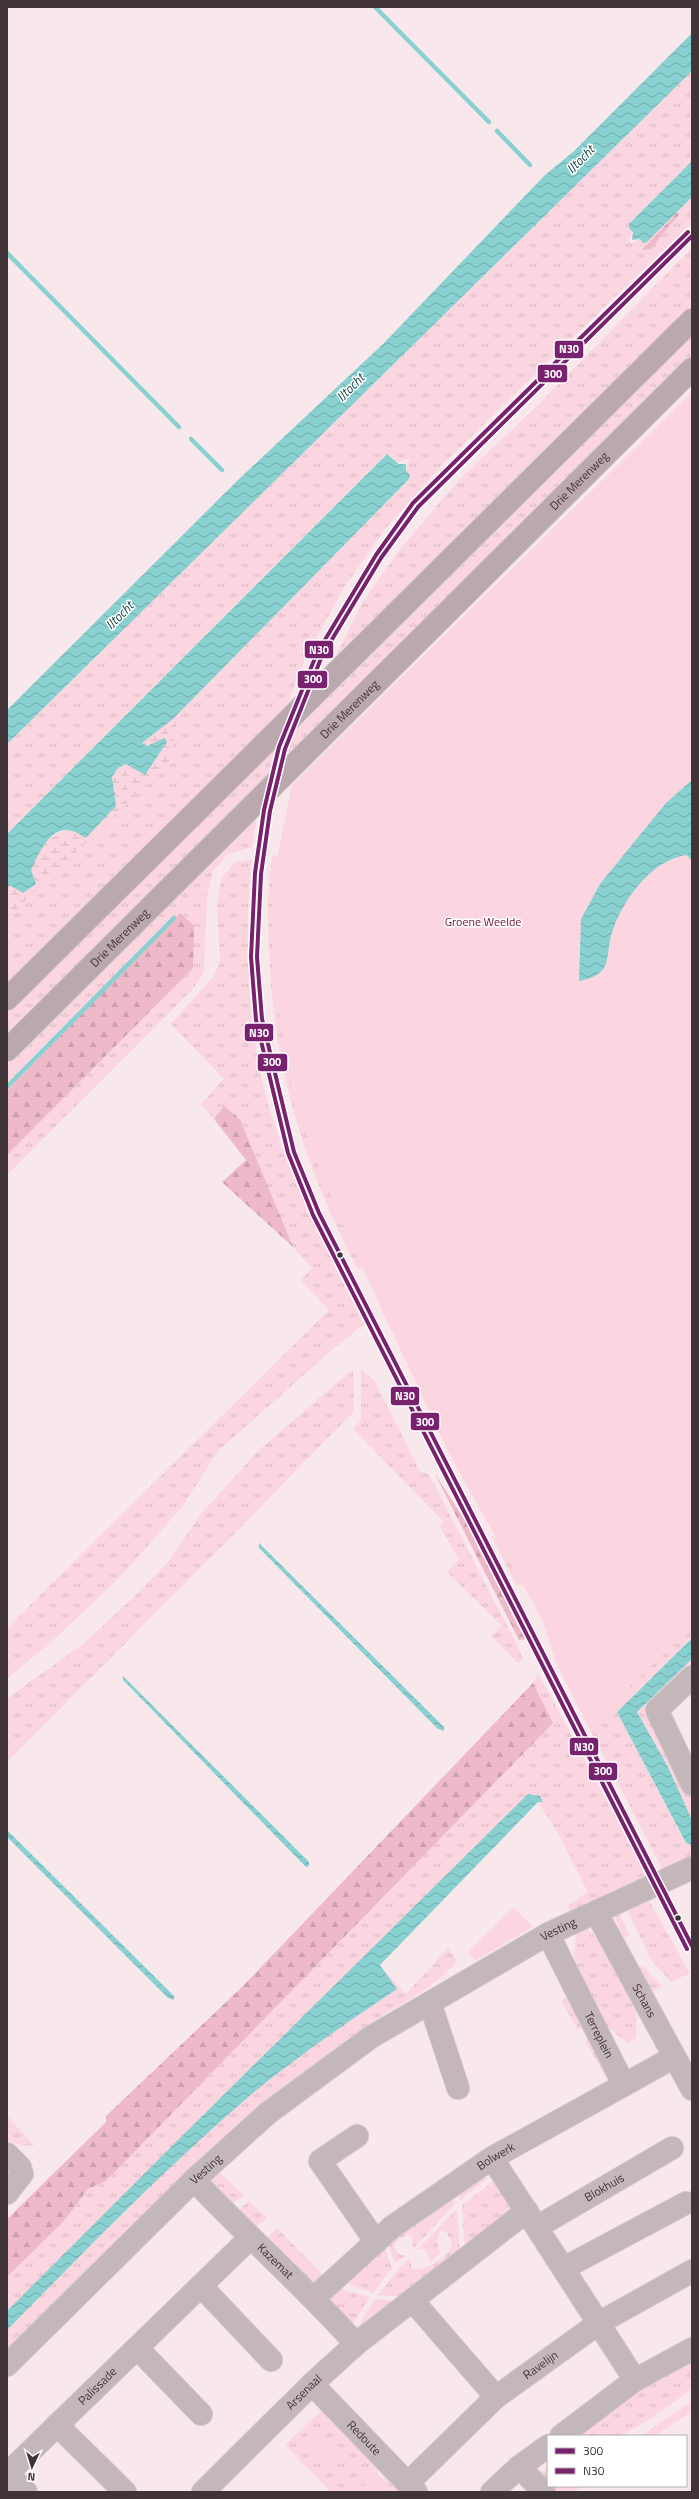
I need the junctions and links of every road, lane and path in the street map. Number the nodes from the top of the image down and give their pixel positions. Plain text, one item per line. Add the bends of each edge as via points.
1 (692, 320) edge
2 (692, 369) edge
3 (7, 999) edge
4 (7, 1050) edge
5 (692, 1677) edge
6 (690, 1778) edge
7 (692, 1868) edge
8 (596, 1912) junction
9 (548, 1934) junction
10 (430, 2002) junction
11 (674, 2057) junction
12 (624, 2085) junction
13 (458, 2088) dead end
14 (692, 2089) edge
15 (357, 2136) dead end
16 (672, 2148) dead end
17 (7, 2154) edge
18 (492, 2158) junction
19 (194, 2180) junction
20 (7, 2193) edge
21 (686, 2203) dead end
22 (532, 2219) junction
23 (250, 2238) junction
24 (376, 2242) junction
25 (564, 2268) junction
26 (692, 2271) edge
27 (201, 2286) junction
28 (314, 2298) junction
29 (412, 2300) junction
30 (599, 2323) junction
31 (356, 2344) junction
32 (137, 2348) junction
33 (692, 2349) edge
34 (272, 2360) dead end
35 (7, 2365) edge
36 (636, 2380) junction
37 (312, 2384) junction
38 (496, 2397) junction
39 (201, 2414) dead end
40 (57, 2425) junction
41 (562, 2435) edge
42 (547, 2447) edge
43 (519, 2467) junction
44 (7, 2474) edge
45 (412, 2488) edge
46 (205, 2491) edge
47 (26, 2492) edge
48 (125, 2492) edge
49 (492, 2492) edge
50 (544, 2492) edge

1 - 3 highway
2 - 4 highway, Drie Merenweg
5 - 6 street via 657,1710
7 - 8 street, Vesting
8 - 9 street, Vesting
8 - 11 street, Schans
9 - 10 street, Vesting
9 - 12 street, Terreplein
10 - 13 street
10 - 19 street, Vesting via 370,2037 268,2113
11 - 12 street
11 - 14 street, Schans
12 - 18 street, Bolwerk
15 - 24 street via 320,2161
16 - 22 street, Blokhuis
17 - 20 street via 20,2167 22,2174
18 - 22 street
18 - 24 street, Bolwerk via 392,2227
19 - 23 street, Kazemat
19 - 35 street, Vesting
21 - 25 street
22 - 25 street
22 - 29 street, Arsenaal
23 - 27 street, Palissade
23 - 28 street, Kazemat
24 - 28 street, Bolwerk
25 - 30 street
26 - 30 street, Ravelijn
27 - 32 street, Palissade
27 - 34 street
28 - 31 street, Kazemat
29 - 31 street, Arsenaal
29 - 38 street
30 - 36 street
30 - 38 street, Ravelijn
31 - 37 street, Arsenaal
32 - 39 street
32 - 40 street, Palissade
33 - 36 street
36 - 41 street
37 - 45 street, Redoute
37 - 46 street, Arsenaal
38 - 45 street, Ravelijn
40 - 44 street, Palissade
40 - 48 street
42 - 43 street
43 - 49 street
43 - 50 street
44 - 47 street

